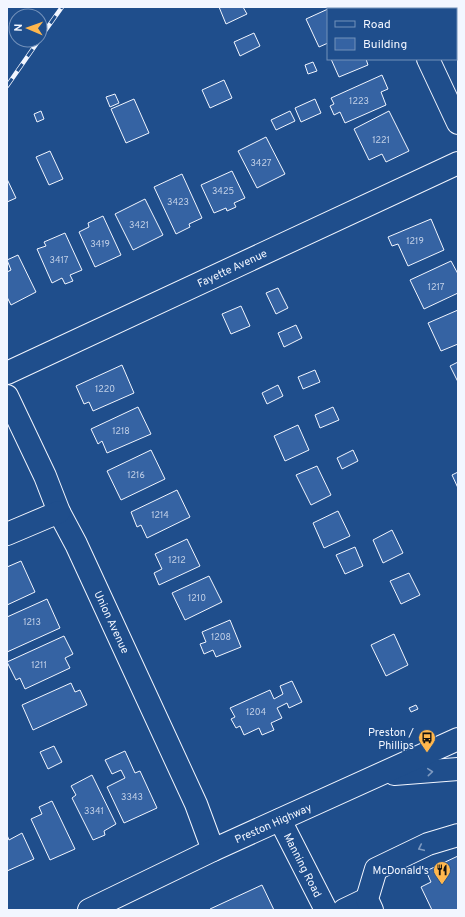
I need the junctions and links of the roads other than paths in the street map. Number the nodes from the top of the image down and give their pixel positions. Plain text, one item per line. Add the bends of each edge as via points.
1 (428, 60) edge
2 (458, 123) edge
3 (458, 163) edge
4 (7, 373) edge
5 (7, 396) edge
6 (59, 512) junction
7 (7, 534) edge
8 (458, 739) edge
9 (458, 769) edge
10 (377, 776) junction
11 (280, 820) junction
12 (458, 835) edge
13 (213, 850) junction
14 (117, 904) edge
15 (370, 905) edge
16 (89, 910) edge
17 (326, 910) edge
18 (344, 910) edge

1 - 2 street
3 - 4 street, Fayette Avenue
5 - 6 street, Union Avenue
6 - 7 street
6 - 13 street, Union Avenue via 196,804
8 - 10 street, Preston Highway
10 -> 9 street
10 - 11 street, Preston Highway
11 - 13 street, Preston Highway
11 - 17 street, Manning Road
12 -> 15 street via 428,844 376,869
13 - 14 street, Preston Highway
14 - 16 street, Preston Highway
15 - 18 street

